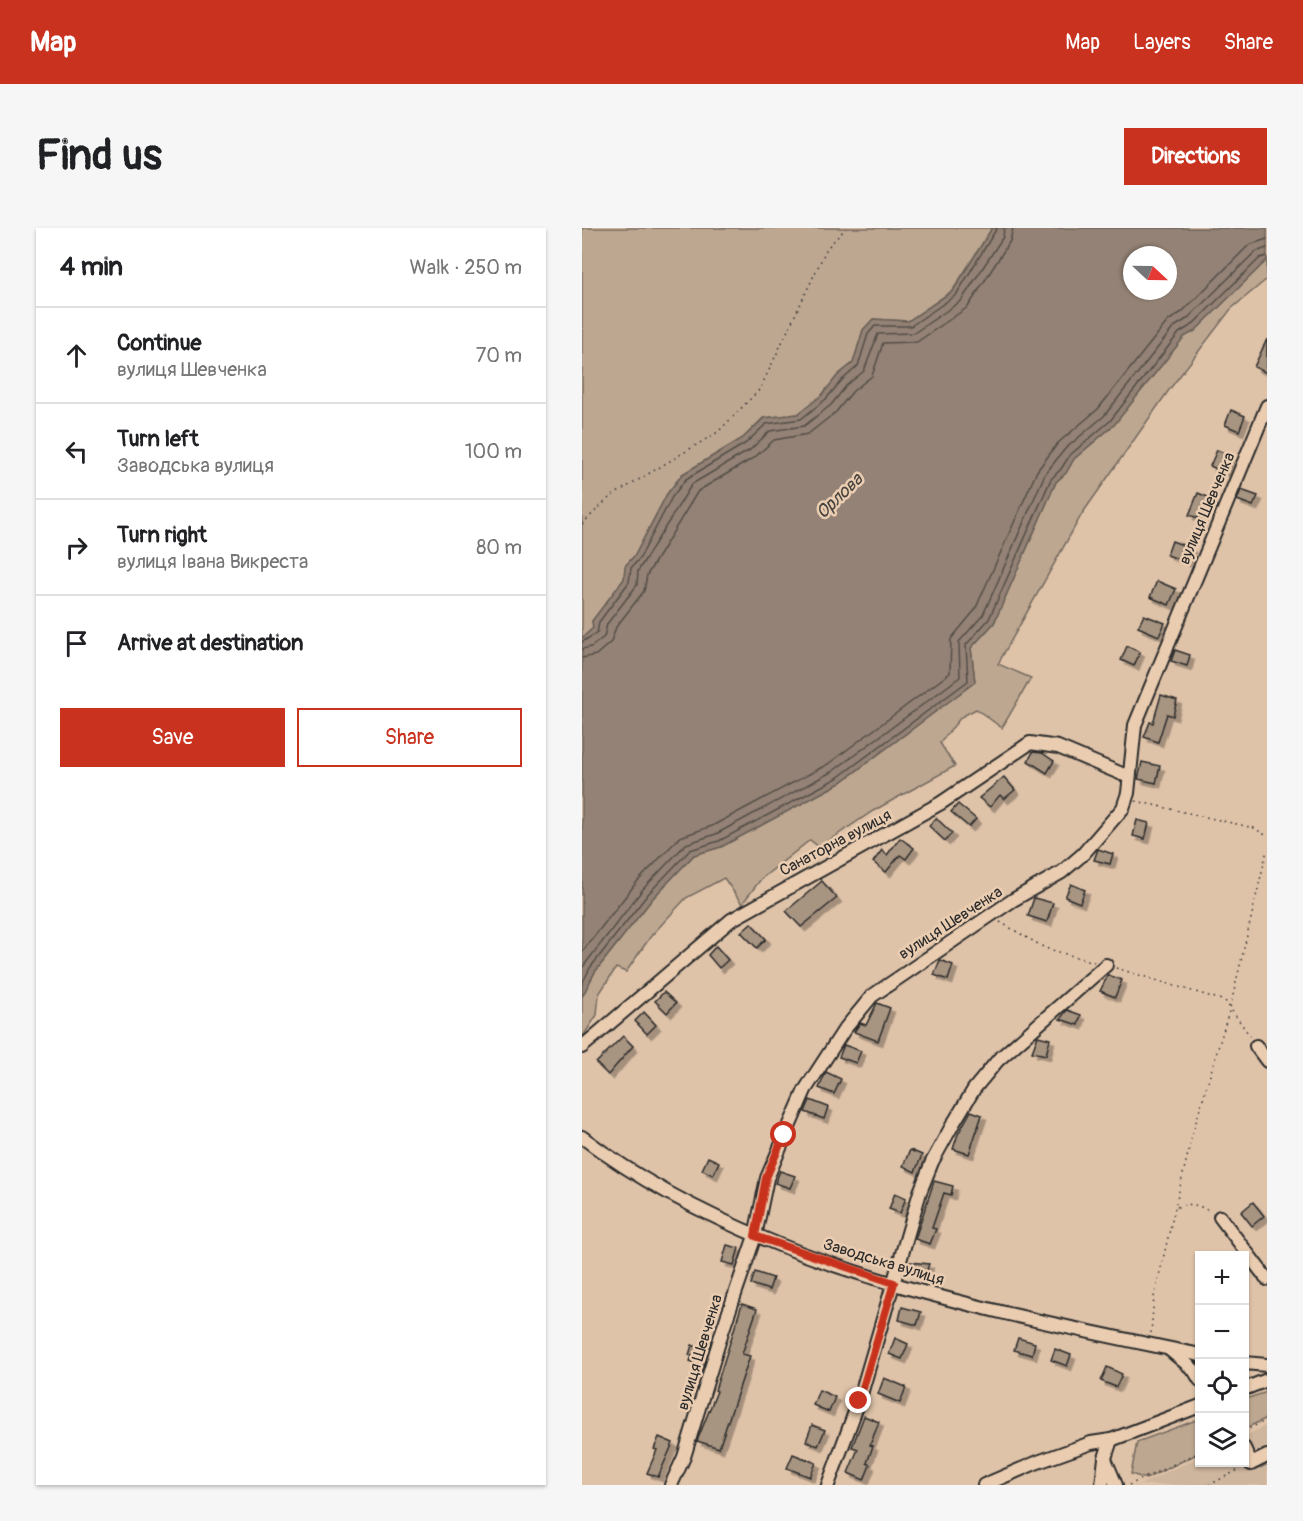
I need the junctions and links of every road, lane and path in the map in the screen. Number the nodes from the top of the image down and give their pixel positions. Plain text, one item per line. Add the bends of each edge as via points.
1 (846, 228) edge
2 (1267, 406) edge
3 (582, 524) edge
4 (1129, 777) junction
5 (1126, 799) junction
6 (1267, 836) edge
7 (1267, 850) edge
8 (1106, 965) dead end
9 (1230, 1008) junction
10 (1256, 1046) joint
11 (582, 1047) edge
12 (1267, 1061) edge
13 (582, 1137) edge
14 (1177, 1207) junction
15 (1220, 1217) joint
16 (755, 1236) junction
17 (1267, 1279) edge
18 (894, 1283) junction
19 (1150, 1344) junction
20 (1167, 1348) junction
21 (1195, 1354) edge
22 (1249, 1363) edge
23 (1267, 1365) edge
24 (1195, 1372) edge
25 (1267, 1380) edge
26 (1249, 1387) edge
27 (1195, 1408) edge
28 (1267, 1420) edge
29 (1249, 1429) edge
30 (1111, 1440) junction
31 (1195, 1454) edge
32 (1267, 1456) edge
33 (1105, 1458) junction
34 (1249, 1459) edge
35 (1251, 1464) junction
36 (671, 1485) edge
37 (828, 1485) edge
38 (984, 1485) edge
39 (1102, 1485) edge
40 (1116, 1485) edge
41 (1129, 1485) edge
42 (1209, 1485) edge

1 - 3 path via 827,248 760,389 718,432 610,497
2 - 4 street, вулиця Шевченка via 1135,725
4 - 5 street, вулиця Шевченка
4 - 11 street, Санаторна вулиця via 1058,747 1030,743 941,803 731,920
5 - 6 path via 1254,828
5 - 16 street, вулиця Шевченка via 1114,820 1062,872 1013,900 872,996 844,1030 805,1090 766,1178
7 - 9 path
8 - 18 street via 998,1060 975,1089 932,1162
9 - 10 path
9 - 14 path via 1193,1132
10 - 12 street
13 - 16 street, Заводська вулиця via 651,1184
14 - 15 path via 1199,1205
14 - 19 path via 1154,1297
15 - 17 street
16 - 18 street, Заводська вулиця
16 - 36 street, вулиця Шевченка via 684,1457
18 - 19 street, Заводська вулиця
18 - 37 street via 859,1401
19 - 20 street, Заводська вулиця
20 - 21 street, Заводська вулиця
20 - 24 street
22 - 23 street
25 - 26 street
27 - 30 street
28 - 29 path
30 - 33 street
30 - 38 street via 1091,1443
31 - 41 path
32 - 35 street
33 - 39 street
33 - 40 street
34 - 35 street
35 - 42 path

